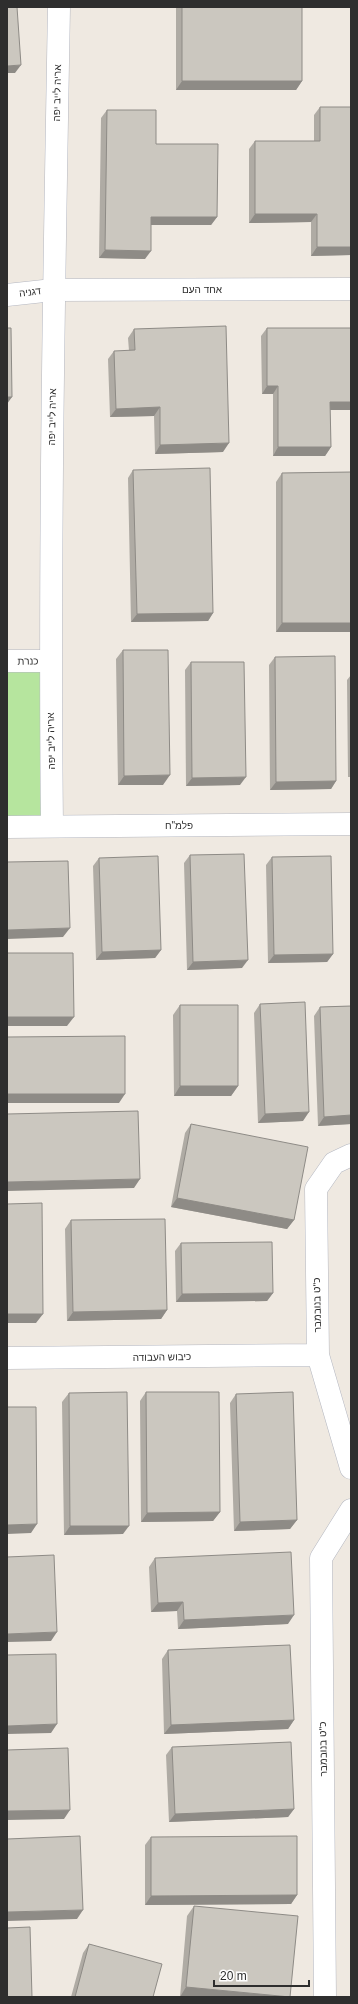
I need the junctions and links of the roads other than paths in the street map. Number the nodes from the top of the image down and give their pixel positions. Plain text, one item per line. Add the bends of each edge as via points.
1 (59, 7) edge
2 (351, 289) edge
3 (53, 290) junction
4 (7, 295) edge
5 (7, 661) edge
6 (50, 661) junction
7 (351, 824) edge
8 (52, 826) junction
9 (7, 827) edge
10 (351, 1155) edge
11 (318, 1355) junction
12 (7, 1358) edge
13 (351, 1468) edge
14 (351, 1510) edge
15 (325, 1997) edge

1 - 3 street, אריה לייב יפה
2 - 3 street, אחד העם
3 - 4 street, דגניה
3 - 6 street, אריה לייב יפה
5 - 6 street, כנרת
6 - 8 street, אריה לייב יפה
7 - 8 street, פלמ"ח
8 - 9 street, פלמ"ח
10 - 11 street, כ"ט בנובמבר via 334,1163 316,1189
11 - 12 street, כיבוש העבודה
11 - 13 street, כ"ט בנובמבר
14 - 15 street, כ"ט בנובמבר via 321,1558

